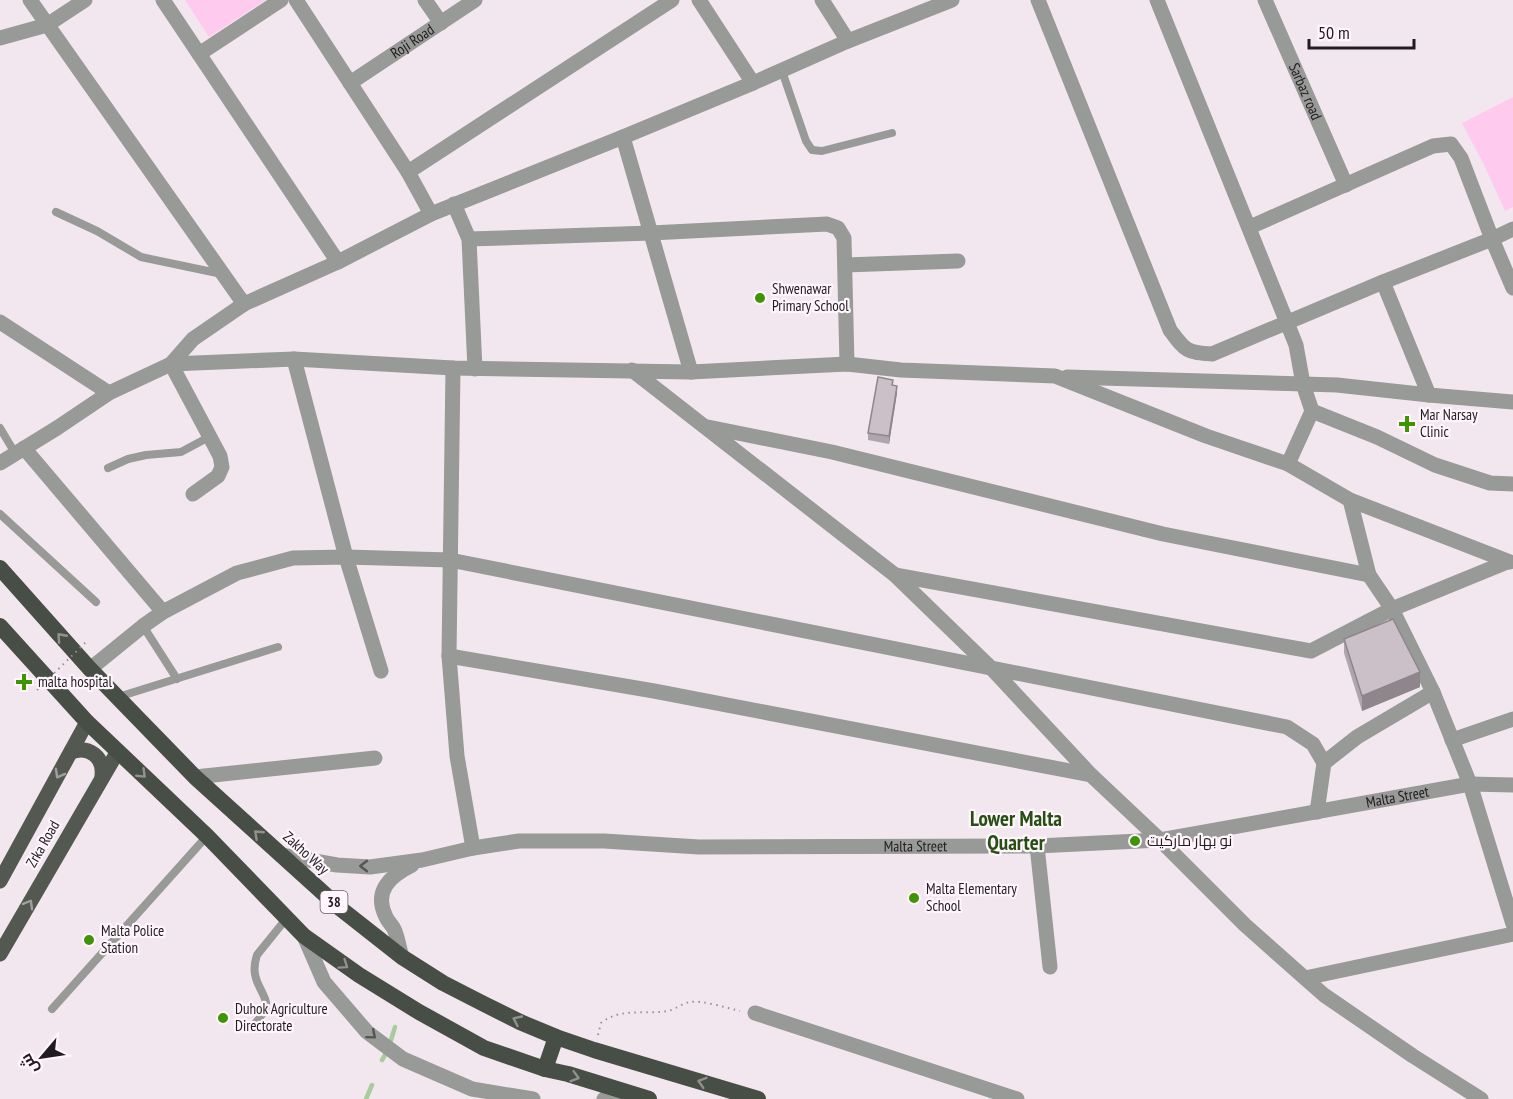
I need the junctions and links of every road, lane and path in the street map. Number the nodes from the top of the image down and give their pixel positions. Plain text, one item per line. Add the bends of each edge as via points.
1 (30, 0) edge
2 (85, 0) edge
3 (163, 0) edge
4 (281, 0) edge
5 (296, 0) edge
6 (425, 0) edge
7 (475, 0) edge
8 (672, 0) edge
9 (699, 0) edge
10 (822, 0) edge
11 (952, 0) edge
12 (1038, 0) edge
13 (1157, 0) edge
14 (1265, 0) edge
15 (441, 22) junction
16 (47, 25) junction
17 (0, 38) edge
18 (848, 41) junction
19 (199, 54) junction
20 (782, 71) junction
21 (350, 83) junction
22 (753, 83) junction
23 (892, 133) dead end
24 (623, 137) junction
25 (408, 172) junction
26 (1346, 184) junction
27 (454, 204) junction
28 (56, 212) dead end
29 (431, 214) junction
30 (1250, 227) junction
31 (1513, 229) edge
32 (651, 233) junction
33 (469, 239) junction
34 (1492, 239) junction
35 (958, 261) dead end
36 (338, 262) junction
37 (845, 265) junction
38 (223, 274) junction
39 (1383, 282) junction
40 (1513, 288) edge
41 (244, 304) junction
42 (0, 322) edge
43 (1286, 322) junction
44 (294, 359) junction
45 (171, 364) junction
46 (847, 364) junction
47 (453, 369) junction
48 (475, 369) junction
49 (632, 370) junction
50 (691, 372) junction
51 (1056, 376) junction
52 (1304, 384) junction
53 (109, 393) junction
54 (1429, 395) junction
55 (1513, 402) edge
56 (1312, 411) junction
57 (704, 426) junction
58 (0, 428) edge
59 (209, 436) junction
60 (19, 451) junction
61 (0, 463) edge
62 (1288, 464) junction
63 (108, 468) dead end
64 (1513, 484) edge
65 (193, 494) dead end
66 (1350, 500) junction
67 (0, 514) edge
68 (346, 557) junction
69 (450, 560) junction
70 (1510, 562) edge
71 (0, 568) edge
72 (895, 575) junction
73 (1369, 575) junction
74 (96, 602) dead end
75 (1392, 609) junction
76 (163, 612) junction
77 (142, 626) junction
78 (1, 629) edge
79 (87, 641) dead end
80 (278, 647) dead end
81 (449, 656) junction
82 (90, 669) junction
83 (992, 669) junction
84 (381, 671) dead end
85 (177, 679) junction
86 (37, 690) dead end
87 (1433, 692) junction
88 (118, 697) junction
89 (1513, 719) edge
90 (87, 722) junction
91 (1452, 741) junction
92 (118, 751) junction
93 (71, 752) junction
94 (375, 758) dead end
95 (1324, 763) junction
96 (1091, 775) junction
97 (102, 776) junction
98 (195, 777) junction
99 (1470, 784) junction
100 (1513, 784) edge
101 (1317, 812) junction
102 (207, 836) junction
103 (1160, 840) junction
104 (1037, 846) junction
105 (473, 848) junction
106 (281, 855) junction
107 (422, 860) junction
108 (0, 881) edge
109 (286, 919) junction
110 (1513, 924) edge
111 (1513, 934) edge
112 (304, 936) junction
113 (0, 954) edge
114 (402, 957) junction
115 (1050, 967) dead end
116 (1305, 978) junction
117 (52, 1009) dead end
118 (755, 1013) joint
119 (253, 1026) dead end
120 (556, 1037) junction
121 (594, 1050) junction
122 (545, 1069) junction
123 (642, 1097) edge
124 (533, 1099) edge
125 (604, 1099) edge
126 (758, 1099) edge
127 (1017, 1099) edge
128 (1481, 1099) edge

1 - 16 street
2 - 16 street
3 - 19 street
4 - 19 street
5 - 21 street
6 - 15 street
7 - 15 street, Roji Road
8 - 25 street
9 - 22 street
10 - 18 street
11 - 18 street
12 - 43 street via 1170,330 1182,346 1195,353 1212,354
13 - 30 street
14 - 26 street, Sarbaz road
15 - 21 street, Roji Road
16 - 17 street
16 - 38 street
18 - 20 street
19 - 36 street
20 - 22 street
20 - 23 lane via 806,141 813,150
21 - 25 street
22 - 24 street
24 - 27 street
24 - 32 street
25 - 29 street
26 - 30 street
26 - 34 street via 1433,146 1451,144 1461,158
27 - 29 street
27 - 33 street
28 - 38 lane via 141,257
29 - 36 street
30 - 43 street
31 - 34 street
32 - 33 street
32 - 37 street via 827,224 838,228 844,238
32 - 50 street
33 - 48 street
34 - 39 street
34 - 40 street
35 - 37 street
36 - 41 street
37 - 46 street
38 - 41 street
39 - 43 street
39 - 54 street
41 - 45 street via 193,339
42 - 53 street
43 - 52 street via 1296,345
44 - 45 street
44 - 47 street
44 - 68 street
45 - 53 street
45 - 59 street
46 - 50 street
46 - 51 street
47 - 48 street
47 - 69 street
48 - 49 street
49 - 50 street
49 - 57 street
51 - 52 street
51 - 62 street
52 - 54 street
52 - 56 street
53 - 60 street
54 - 55 street
56 - 62 street
56 - 64 street via 1435,465 1490,483
57 - 72 street
57 - 73 street via 832,452 1163,534
58 - 60 lane
59 - 63 lane via 181,452 137,457
59 - 65 street via 222,467 218,476
60 - 61 street
60 - 76 street
62 - 66 street
66 - 70 street
66 - 73 street
67 - 74 lane
68 - 69 street
68 - 76 street via 293,558 237,573
68 - 84 street
69 - 81 street
69 - 83 street
70 - 75 street
82 -> 71 highway, Zakho Way / 38
72 - 75 street via 1311,651
72 - 83 street
73 - 75 street
75 - 87 street
76 - 77 street
77 - 82 street
77 - 85 lane
78 - 90 highway
79 - 86 path, bridge
80 - 85 lane
81 - 96 street
81 - 105 street via 457,756
82 - 88 highway, Zakho Way / 38
83 - 95 street via 1287,727 1313,744
83 - 96 street
85 - 88 lane
87 - 91 street
87 - 95 street via 1357,736
88 - 98 highway, Zakho Way / 38
89 - 91 street
90 - 92 highway
90 - 93 main road, Zrka Road
91 - 99 street
92 - 97 main road, Zrka Road
92 -> 102 highway
93 - 97 main road via 92,752 103,769
93 -> 108 main road, Zrka Road
94 - 98 street
95 - 101 street
96 - 103 street
113 -> 97 main road, Zrka Road
106 -> 98 highway, Zakho Way / 38
99 - 100 street, Malta Street
99 - 101 street, Malta Street
99 - 110 street
101 - 103 street, Malta Street
102 - 109 highway
102 - 117 lane
103 - 104 street, Malta Street
103 - 116 street
104 - 105 street, Malta Street via 699,848 604,841 519,841
104 - 115 street
105 - 107 street, Malta Street
107 -> 106 street, Malta Street via 370,867
106 - 114 highway, Zakho Way / 38
107 - 114 street, Malta Street via 395,874 383,890 382,906 395,930
109 - 112 highway
109 - 119 lane via 255,962 254,974 266,1005
111 - 116 street
112 -> 122 highway via 359,975 484,1048
112 -> 124 street via 324,982 367,1032 403,1059 472,1089
120 -> 114 highway, Zakho Way / 38 via 443,983
116 - 128 street via 1413,1056
118 - 121 path via 689,1002 667,1011 628,1012 601,1023
118 - 127 street
120 - 121 highway, Zakho Way / 38
120 - 122 highway
126 -> 121 highway, Zakho Way / 38
122 -> 123 highway
123 - 125 street

